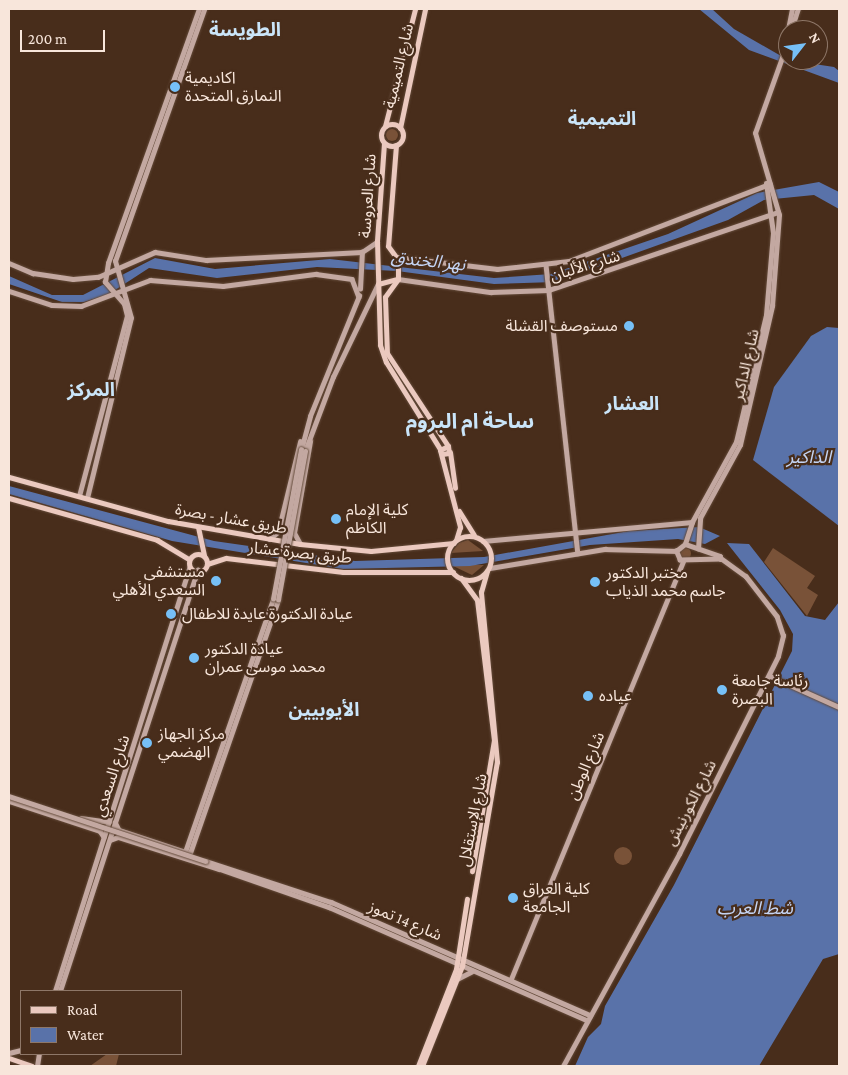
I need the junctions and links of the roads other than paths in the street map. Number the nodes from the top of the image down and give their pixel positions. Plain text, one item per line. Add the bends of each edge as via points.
1 (199, 9) edge
2 (204, 9) edge
3 (414, 9) edge
4 (425, 9) edge
5 (186, 50) junction
6 (778, 66) edge
7 (385, 126) junction
8 (400, 128) junction
9 (384, 142) junction
10 (396, 144) junction
11 (768, 186) junction
12 (778, 212) junction
13 (771, 214) junction
14 (377, 241) junction
15 (118, 250) junction
16 (362, 252) junction
17 (132, 259) junction
18 (398, 260) junction
19 (9, 263) edge
20 (546, 267) junction
21 (117, 270) junction
22 (105, 273) junction
23 (398, 276) junction
24 (378, 284) junction
25 (549, 289) junction
26 (9, 291) edge
27 (125, 292) junction
28 (113, 295) junction
29 (359, 297) junction
30 (121, 349) junction
31 (110, 394) junction
32 (743, 423) junction
33 (307, 435) junction
34 (449, 449) junction
35 (441, 451) junction
36 (9, 477) edge
37 (79, 496) junction
38 (9, 498) edge
39 (87, 498) junction
40 (691, 523) junction
41 (198, 526) junction
42 (577, 533) junction
43 (477, 537) junction
44 (269, 539) junction
45 (455, 542) junction
46 (485, 543) junction
47 (686, 543) junction
48 (300, 544) junction
49 (698, 546) junction
50 (578, 551) junction
51 (676, 551) junction
52 (204, 556) junction
53 (189, 559) junction
54 (721, 559) junction
55 (683, 562) junction
56 (207, 564) junction
57 (189, 568) junction
58 (489, 568) junction
59 (198, 570) junction
60 (451, 570) junction
61 (461, 578) junction
62 (770, 676) junction
63 (839, 708) edge
64 (9, 798) edge
65 (113, 820) junction
66 (102, 824) junction
67 (119, 830) junction
68 (100, 832) junction
69 (118, 837) junction
70 (106, 840) junction
71 (188, 851) junction
72 (222, 868) junction
73 (462, 945) junction
74 (450, 953) junction
75 (460, 961) junction
76 (471, 963) junction
77 (471, 972) junction
78 (457, 979) junction
79 (511, 979) junction
80 (55, 990) edge
81 (60, 990) edge
82 (590, 1014) junction
83 (587, 1020) junction
84 (9, 1058) edge
85 (32, 1066) edge
86 (418, 1066) edge
87 (422, 1066) edge
88 (563, 1066) edge

1 - 5 main road
2 - 5 main road
3 - 7 main road, شارع التميمية
4 - 8 main road, شارع التميمية
5 - 15 main road
5 - 22 main road
6 - 11 main road via 755,133
7 - 8 main road
7 - 9 main road via 381,133
8 - 10 main road via 402,138
9 - 10 main road
9 - 14 main road, شارع العروسة
10 - 18 main road, شارع العروسة via 388,246
11 - 12 main road, شارع الداكير
11 - 13 main road, شارع الداكير
11 - 20 main road
12 - 13 main road, شارع الألبان
12 - 32 main road, شارع الداكير via 772,306
13 - 25 main road, شارع الألبان
13 - 32 main road, شارع الداكير via 766,315
14 - 16 main road
14 - 24 main road, شارع العروسة
15 - 17 main road via 123,259
15 - 21 main road
16 - 17 main road via 206,260 161,251
16 - 29 main road
17 - 21 main road
18 - 20 main road via 497,269
18 - 23 main road
19 - 22 main road via 59,278
20 - 25 main road
21 - 22 main road
21 - 27 main road
22 - 28 main road via 105,282
23 - 24 main road
23 - 25 main road, شارع الألبان via 491,292
23 - 34 main road via 385,297 387,353
24 - 33 main road
24 - 35 main road, شارع العروسة via 383,354
25 - 42 main road
26 - 28 main road via 60,306
27 - 28 main road
27 - 29 main road via 155,279 223,286 316,274 352,279
27 - 30 main road via 131,318
28 - 30 main road via 127,313
29 - 33 main road
30 - 31 main road
31 - 37 main road
31 - 39 main road
32 - 40 main road, شارع الداكير via 733,450
32 - 49 main road, شارع الداكير via 740,445 698,526
33 - 44 main road via 295,454 278,532
33 - 48 main road via 294,533
33 - 71 main road, bridge via 276,600
34 - 35 main road
34 - 35 main road
34 - 43 main road via 459,511
35 - 45 main road, شارع العروسة via 460,527
36 - 37 main road, طريق عشار - بصرة
37 - 39 main road, طريق عشار - بصرة
38 - 53 main road via 157,540
39 - 41 main road, طريق عشار - بصرة
40 - 42 main road
40 - 47 main road, شارع الداكير
41 - 44 main road, طريق عشار - بصرة
41 - 52 main road via 204,538
42 - 46 main road
42 - 50 main road
43 - 45 main road
43 - 46 main road
44 - 48 main road, طريق عشار - بصرة
45 - 48 main road, طريق عشار - بصرة via 371,551
45 - 60 main road via 449,550
46 - 58 main road
47 - 49 main road, شارع الكورنيش
47 - 51 main road
49 - 54 main road, شارع الكورنيش
50 - 51 main road via 641,547
50 - 58 main road
51 - 55 main road
52 - 53 main road
52 - 56 main road
53 - 57 main road
54 - 55 main road
54 - 62 main road, شارع الكورنيش via 746,577 781,625 782,643
55 - 79 main road, شارع الوطن
56 - 59 main road
56 - 60 main road, طريق بصرة عشار via 226,558 343,572
57 - 59 main road
57 - 65 main road, شارع السعدي
58 - 61 main road via 475,579
58 - 73 main road, شارع الإستقلال via 481,592 497,762
59 - 65 main road, شارع السعدي
60 - 61 main road
61 - 73 main road, شارع الإستقلال via 477,600 494,740
62 - 63 main road
62 - 82 main road, شارع الكورنيش via 679,854
64 - 66 main road
64 - 68 main road
64 - 72 main road, شارع 14 تموز, bridge
65 - 66 main road
65 - 67 main road
65 - 70 main road, شارع السعدي
66 - 68 main road via 106,828
67 - 69 main road
67 - 71 main road
68 - 70 main road
69 - 70 main road
69 - 72 main road
70 - 80 main road, شارع السعدي
70 - 81 main road, شارع السعدي
71 - 72 main road
72 - 74 main road, شارع 14 تموز via 325,900
72 - 75 main road, شارع 14 تموز via 329,907
73 - 74 main road
73 - 75 main road, شارع الإستقلال
73 - 76 main road
74 - 75 main road, شارع 14 تموز
75 - 76 main road, شارع 14 تموز
75 - 77 main road, شارع 14 تموز
75 - 78 main road, شارع الإستقلال
75 - 86 main road, شارع الإستقلال
76 - 79 main road, شارع 14 تموز
77 - 78 main road
77 - 83 main road, شارع 14 تموز
78 - 87 main road, شارع الإستقلال
79 - 82 main road, شارع 14 تموز
82 - 83 main road, شارع الكورنيش
83 - 88 main road, شارع الكورنيش
84 - 85 main road

